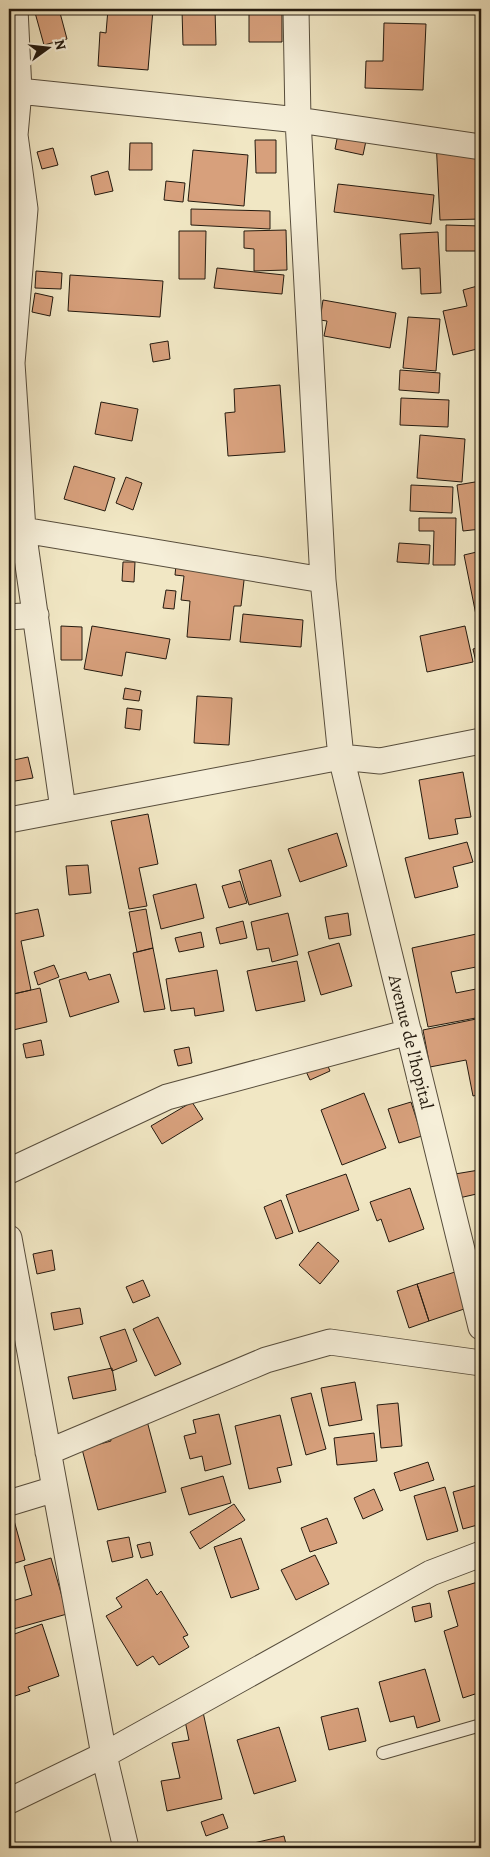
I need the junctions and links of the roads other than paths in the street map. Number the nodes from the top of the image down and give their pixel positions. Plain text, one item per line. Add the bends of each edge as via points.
1 (15, 9) edge
2 (296, 9) edge
3 (14, 91) edge
4 (298, 120) junction
5 (481, 147) edge
6 (23, 530) junction
7 (323, 580) junction
8 (36, 614) junction
9 (9, 617) edge
10 (481, 742) edge
11 (341, 757) junction
12 (63, 809) junction
13 (9, 820) edge
14 (409, 1032) junction
15 (9, 1171) edge
16 (9, 1238) edge
17 (481, 1327) edge
18 (481, 1363) edge
19 (48, 1452) junction
20 (55, 1489) junction
21 (9, 1503) edge
22 (481, 1554) edge
23 (481, 1725) edge
24 (383, 1753) dead end
25 (104, 1754) junction
26 (9, 1801) edge
27 (126, 1848) edge

1 - 3 street
2 - 4 street, Avenue de l'hopital
3 - 4 street
3 - 6 street via 15,135 25,209 12,363
4 - 5 street
4 - 7 street, Avenue de l'hopital
6 - 7 street
6 - 8 street
7 - 11 street, Avenue de l'hopital
8 - 9 street
8 - 12 street
10 - 11 street via 380,761
11 - 12 street
11 - 14 street, Avenue de l'hopital
12 - 13 street
14 - 15 street via 167,1097
14 - 17 street, Avenue de l'hopital
16 - 19 street
18 - 19 street via 330,1342 266,1360
19 - 20 street
20 - 21 street
20 - 25 street
22 - 25 street via 431,1573
23 - 24 lane
25 - 26 street
25 - 27 street

